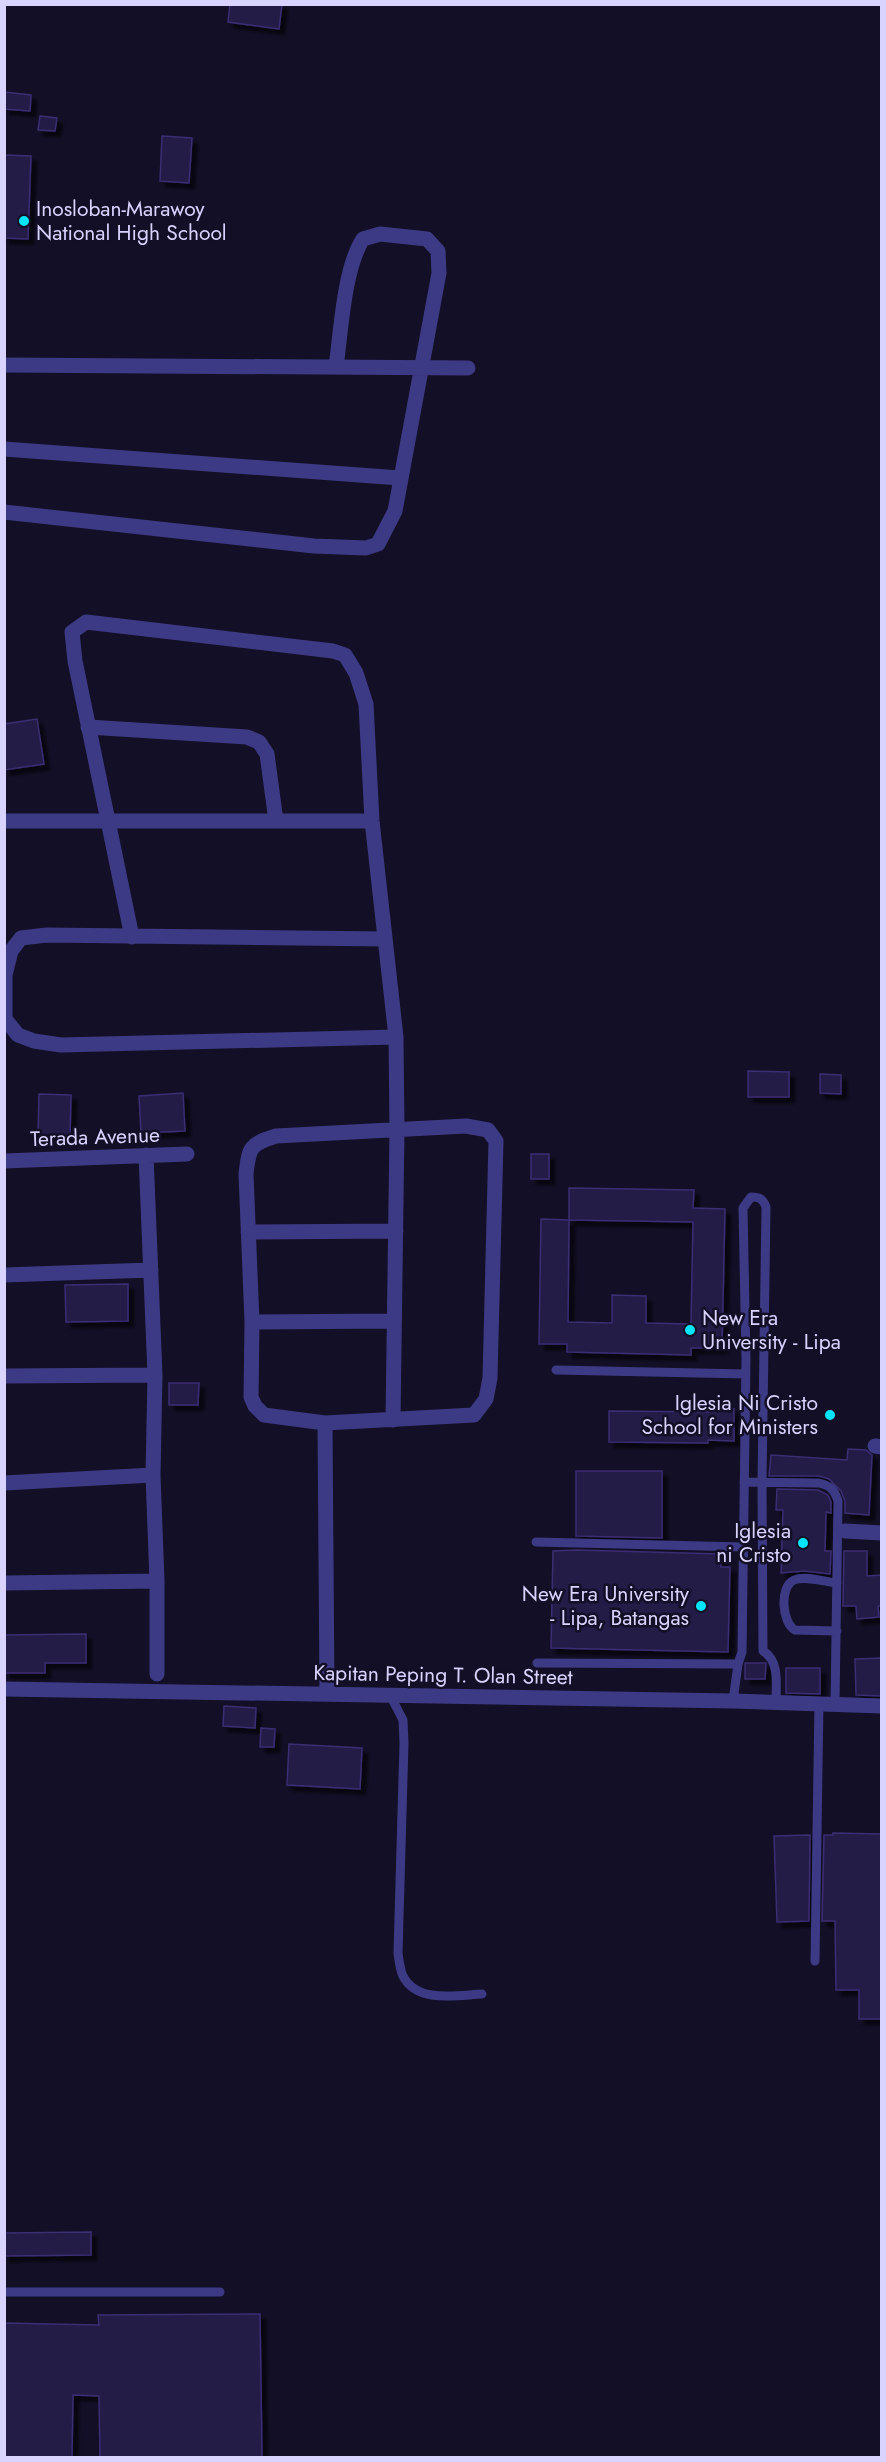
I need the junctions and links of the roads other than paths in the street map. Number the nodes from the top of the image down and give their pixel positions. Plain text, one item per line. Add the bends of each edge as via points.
1 (4, 364) edge
2 (336, 367) junction
3 (420, 367) junction
4 (468, 368) dead end
5 (4, 449) edge
6 (400, 478) junction
7 (4, 512) edge
8 (88, 727) junction
9 (4, 820) edge
10 (108, 821) junction
11 (276, 821) junction
12 (372, 821) junction
13 (132, 937) junction
14 (385, 939) junction
15 (396, 1036) junction
16 (397, 1130) junction
17 (187, 1154) dead end
18 (146, 1155) junction
19 (4, 1161) edge
20 (396, 1231) junction
21 (248, 1232) junction
22 (151, 1270) junction
23 (4, 1275) edge
24 (394, 1320) junction
25 (252, 1322) junction
26 (763, 1357) junction
27 (746, 1359) junction
28 (556, 1370) dead end
29 (746, 1374) junction
30 (155, 1375) junction
31 (4, 1376) edge
32 (393, 1420) junction
33 (325, 1423) junction
34 (153, 1475) junction
35 (744, 1482) junction
36 (762, 1482) junction
37 (4, 1483) edge
38 (845, 1531) dead end
39 (882, 1533) edge
40 (536, 1542) dead end
41 (744, 1547) junction
42 (157, 1581) junction
43 (4, 1583) edge
44 (837, 1583) junction
45 (837, 1631) junction
46 (763, 1651) junction
47 (742, 1652) junction
48 (537, 1663) dead end
49 (738, 1664) junction
50 (157, 1674) dead end
51 (4, 1689) edge
52 (327, 1694) junction
53 (390, 1695) junction
54 (734, 1701) junction
55 (776, 1701) junction
56 (819, 1703) junction
57 (835, 1704) junction
58 (882, 1706) edge
59 (815, 1961) dead end
60 (482, 1995) dead end
61 (4, 2292) edge
62 (220, 2292) dead end

1 - 2 street
2 - 3 street
2 - 3 street via 355,251 363,239 380,234 427,239 438,251 440,273
3 - 4 street
3 - 6 street
5 - 6 street
6 - 7 street via 395,511 378,544 366,548 314,546
8 - 10 street
8 - 11 street via 247,737 259,741 267,754
8 - 12 street via 72,632 86,622 333,651 345,655 356,673 366,704
9 - 10 street
10 - 11 street
10 - 13 street
11 - 12 street
12 - 14 street
13 - 14 street
13 - 15 street via 21,938 11,951 5,975 5,1018 18,1035 60,1045
14 - 15 street
15 - 16 street
16 - 20 street
16 - 21 street via 276,1136 257,1142 248,1151
16 - 32 street via 466,1126 488,1130 496,1141 490,1378 486,1399 474,1415
17 - 18 street, Terada Avenue
18 - 19 street, Terada Avenue
18 - 22 street
20 - 21 street
20 - 24 street
21 - 25 street
22 - 23 street
22 - 30 street
24 - 25 street
24 - 32 street
25 - 33 street via 250,1397 255,1406 264,1415
26 - 27 lane
26 - 27 lane via 766,1207 763,1199 751,1197 743,1208
26 - 36 lane
27 - 29 lane
28 - 29 lane
29 - 35 lane
30 - 31 street
30 - 34 street
32 - 33 street
33 - 52 street
34 - 37 street
34 - 42 street
35 - 36 lane
35 - 41 lane
36 - 44 lane via 819,1483 834,1490 838,1501
36 - 46 lane
38 - 39 street
40 - 41 lane
41 - 47 lane
42 - 43 street
42 - 50 street
44 - 45 lane
44 - 45 lane via 800,1579 785,1590 790,1627
45 - 57 lane
46 - 47 lane
46 - 55 lane via 774,1665
47 - 49 lane
48 - 49 lane
49 - 54 lane
51 - 52 street, Kapitan Peping T. Olan Street
52 - 53 street, Kapitan Peping T. Olan Street
53 - 54 street, Kapitan Peping T. Olan Street
53 - 60 lane via 403,1720 398,1942 403,1977 414,1989 429,1995
54 - 55 street, Kapitan Peping T. Olan Street
55 - 56 street, Kapitan Peping T. Olan Street
56 - 57 street, Kapitan Peping T. Olan Street
56 - 59 lane
57 - 58 street, Kapitan Peping T. Olan Street
61 - 62 lane

